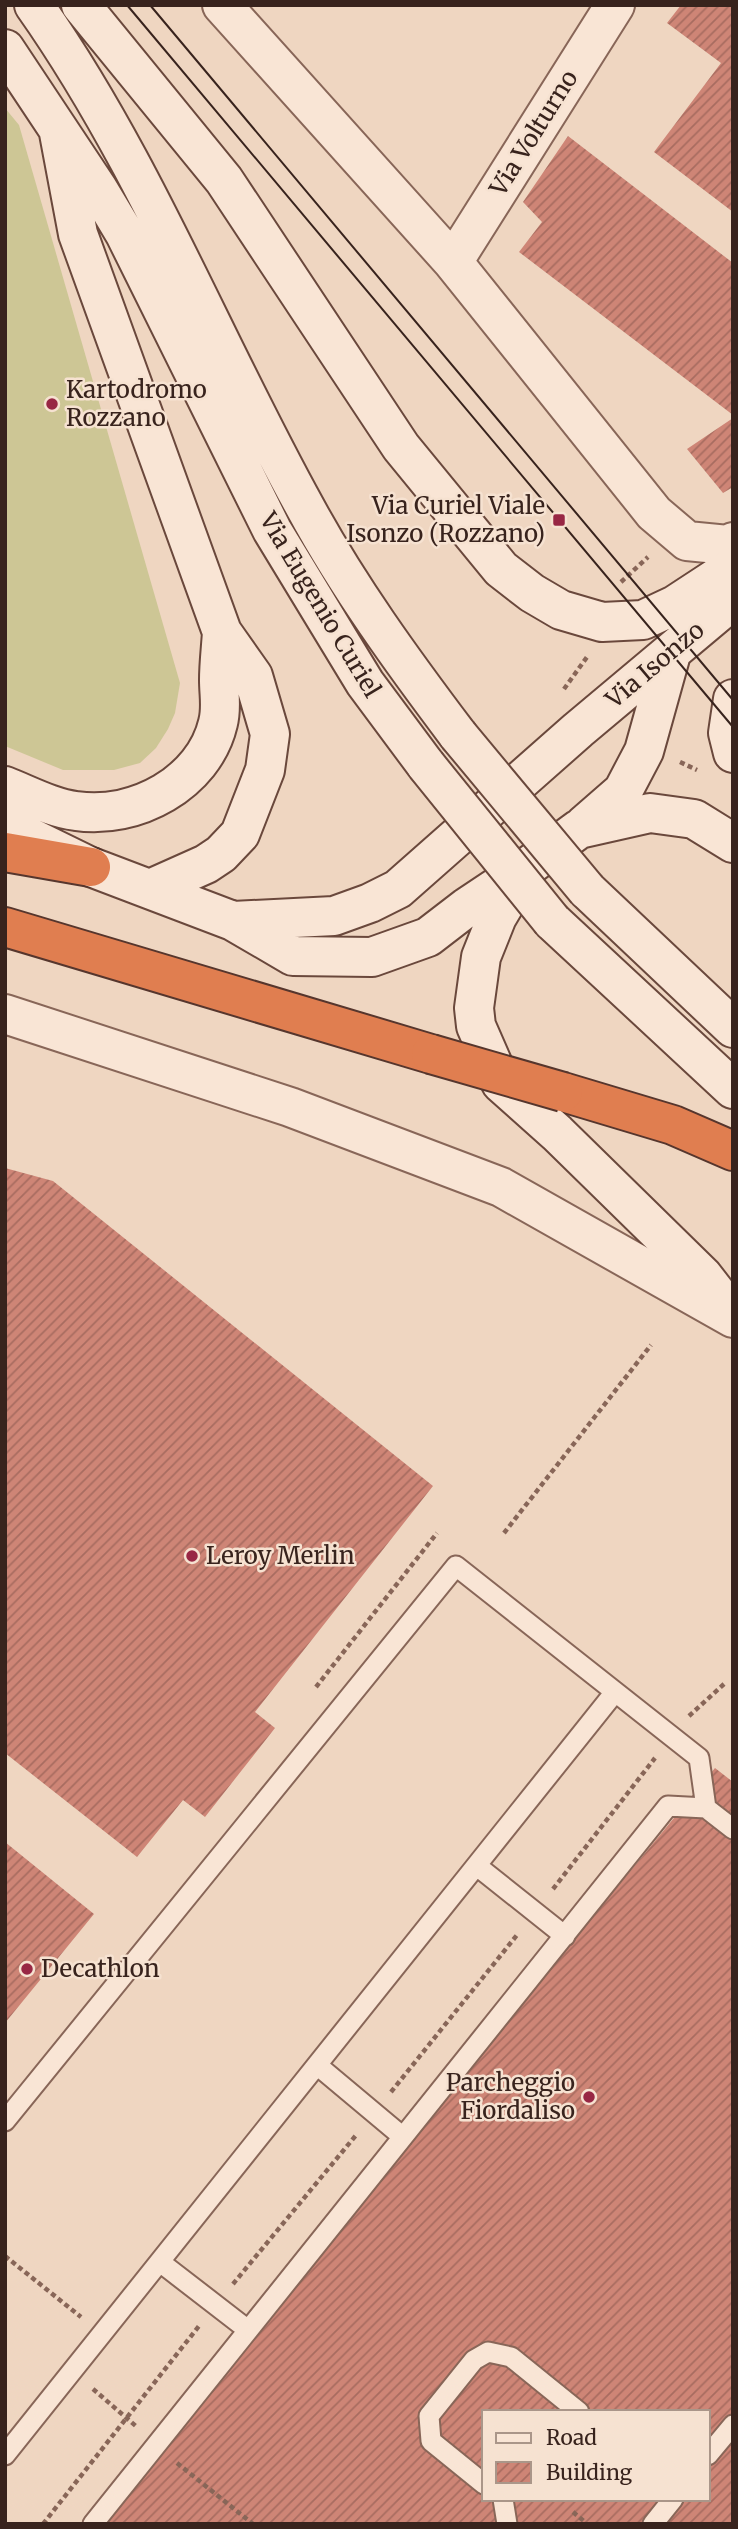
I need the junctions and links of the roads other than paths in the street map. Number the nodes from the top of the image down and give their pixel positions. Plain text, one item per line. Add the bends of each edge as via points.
1 (34, 5) edge
2 (81, 5) edge
3 (222, 5) edge
4 (615, 5) edge
5 (5, 50) edge
6 (59, 133) junction
7 (453, 262) junction
8 (733, 542) edge
9 (733, 567) edge
10 (733, 600) edge
11 (222, 632) junction
12 (671, 654) junction
13 (733, 699) edge
14 (733, 753) edge
15 (5, 786) edge
16 (5, 825) edge
17 (579, 829) junction
18 (733, 843) edge
19 (5, 852) edge
20 (90, 867) junction
21 (526, 868) junction
22 (150, 889) junction
23 (233, 921) junction
24 (5, 927) edge
25 (5, 1014) edge
26 (733, 1028) edge
27 (733, 1088) edge
28 (733, 1151) edge
29 (733, 1316) edge
30 (615, 1692) junction
31 (706, 1808) junction
32 (733, 1829) edge
33 (477, 1866) junction
34 (565, 1936) junction
35 (317, 2065) junction
36 (5, 2121) edge
37 (403, 2137) junction
38 (160, 2262) junction
39 (248, 2330) junction
40 (577, 2410) edge
41 (733, 2425) edge
42 (710, 2453) edge
43 (5, 2455) edge
44 (482, 2482) edge
45 (503, 2501) edge
46 (671, 2501) edge
47 (93, 2524) edge
48 (507, 2524) edge
49 (653, 2524) edge

1 - 26 main road, Via Eugenio Curiel, bridge via 130,159 305,509 378,626 458,735 587,890
2 - 9 main road via 224,180 401,447 501,569 561,610 602,622 643,620
3 - 7 main road
4 - 7 main road, Via Volturno
5 - 6 main road, Via Eugenio Curiel
6 - 11 main road via 78,234
6 - 27 main road, Via Eugenio Curiel, bridge via 125,234 272,530 365,683 552,921
7 - 8 main road via 654,513 687,541
10 - 12 main road, Via Isonzo
11 - 15 main road via 221,707 213,738 179,783 160,797 130,808 89,813 68,810
11 - 22 main road via 253,676 271,734 265,769 240,834 221,854
12 - 17 main road via 644,751 623,791
12 - 23 main road, Via Isonzo via 398,889 334,916
13 - 14 main road via 728,733
16 - 20 main road
17 - 18 main road via 650,813 694,819
17 - 21 main road
19 - 20 highway
20 - 22 main road
21 - 23 main road via 428,937 372,957 293,956
21 - 29 main road via 496,917 481,957 474,1008 476,1026 501,1083 703,1276
22 - 23 main road
24 - 28 highway, bridge via 673,1125
25 - 29 main road via 290,1107 501,1187
30 - 31 lane via 699,1758
30 - 33 lane
30 - 36 lane via 456,1566
31 - 32 lane
31 - 34 lane via 668,1806
33 - 34 lane
33 - 35 lane
34 - 37 lane
35 - 37 lane
35 - 38 lane
37 - 39 lane
38 - 39 lane
38 - 43 lane
39 - 47 lane
40 - 44 lane via 511,2357 488,2352 474,2360 429,2416 432,2441
41 - 42 lane
45 - 48 lane
46 - 49 lane

